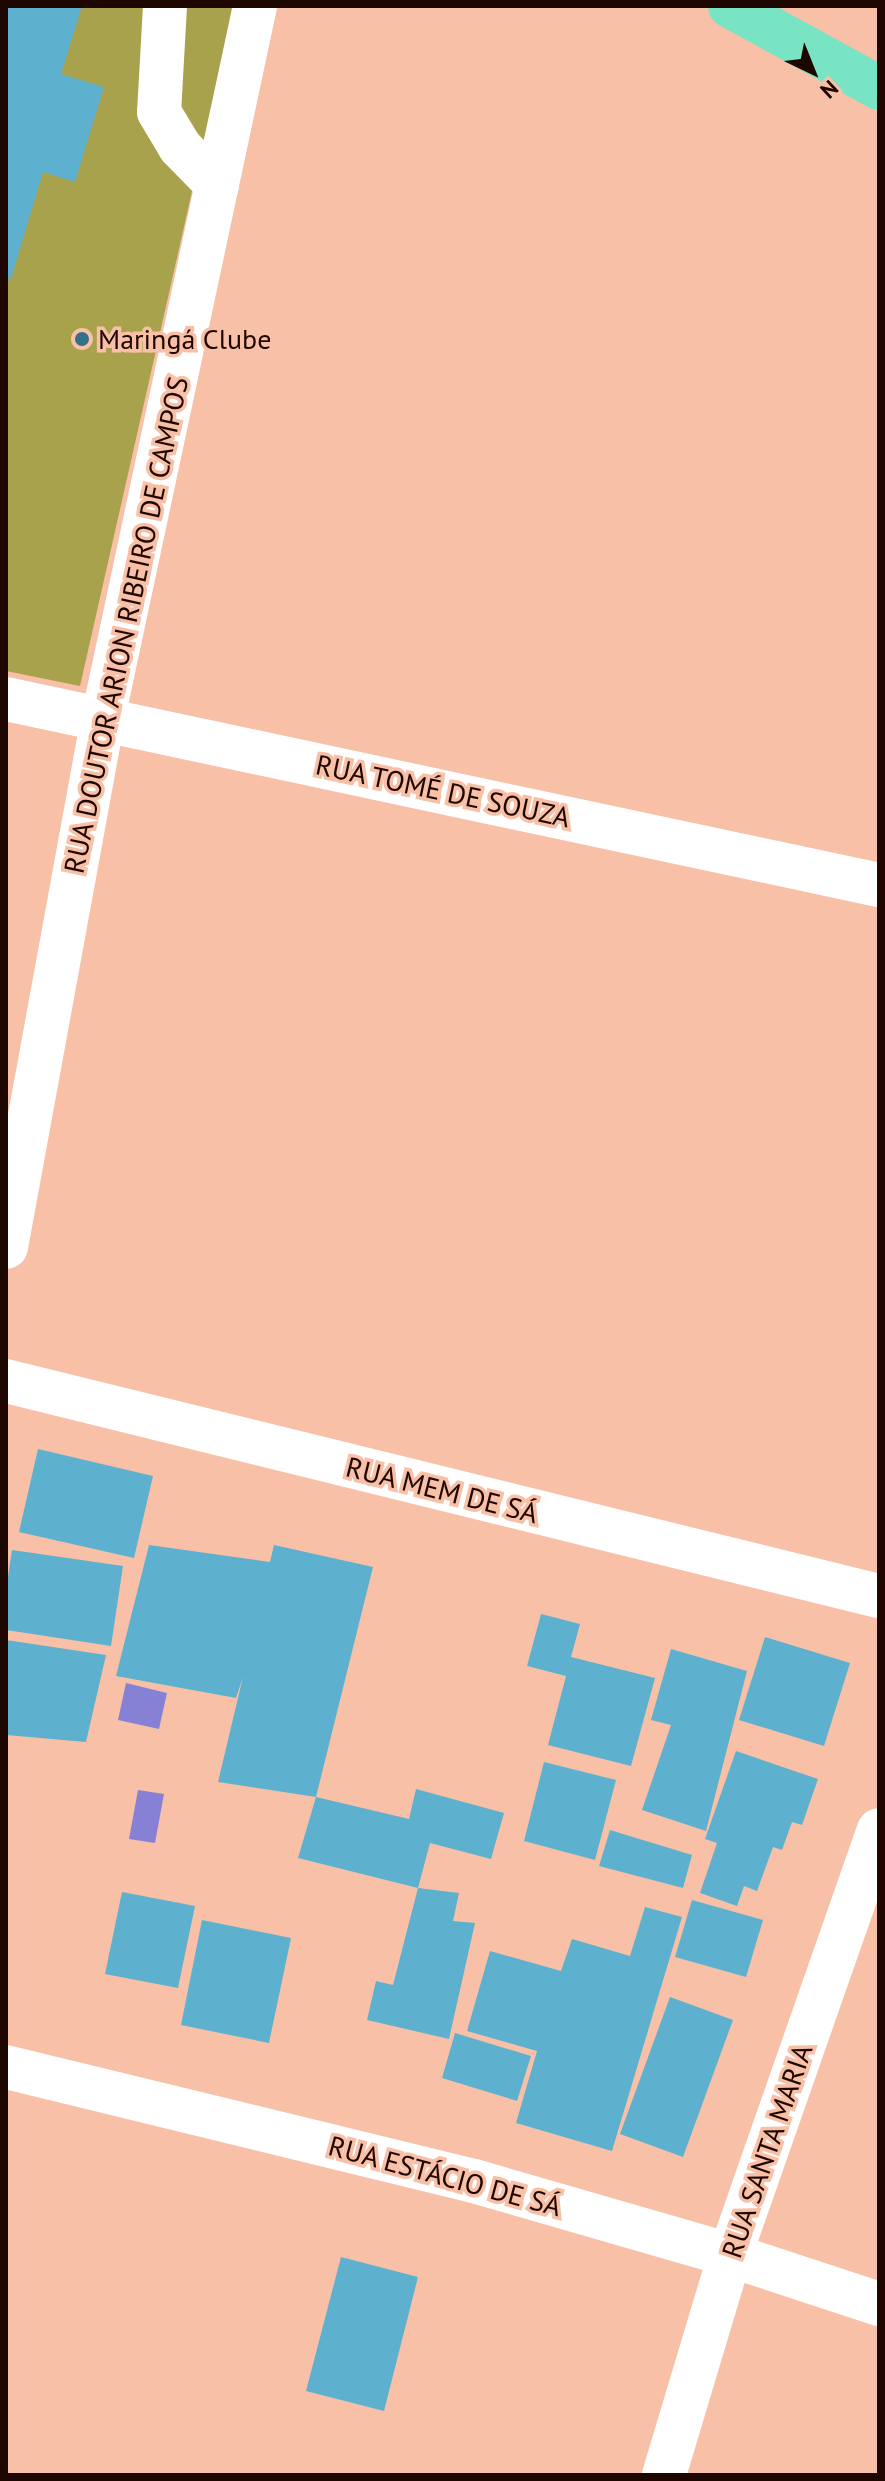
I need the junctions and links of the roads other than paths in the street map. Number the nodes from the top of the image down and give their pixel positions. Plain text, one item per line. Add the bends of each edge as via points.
1 (165, 6) edge
2 (255, 6) edge
3 (730, 6) edge
4 (879, 88) edge
5 (217, 185) junction
6 (6, 699) edge
7 (103, 718) junction
8 (879, 885) edge
9 (6, 1247) edge
10 (6, 1381) edge
11 (879, 1596) edge
12 (879, 1830) edge
13 (6, 2067) edge
14 (730, 2255) junction
15 (879, 2304) edge
16 (664, 2475) edge

1 - 5 street via 159,112 180,147
2 - 5 street, RUA DOUTOR ARION RIBEIRO DE CAMPOS
3 - 4 main road
5 - 7 street, RUA DOUTOR ARION RIBEIRO DE CAMPOS
6 - 7 street, RUA TOMÉ DE SOUZA
7 - 8 street, RUA TOMÉ DE SOUZA
7 - 9 street, RUA DOUTOR ARION RIBEIRO DE CAMPOS
10 - 11 street, RUA MEM DE SÁ
12 - 14 street, RUA SANTA MARIA
13 - 14 street, RUA ESTÁCIO DE SÁ via 474,2181
14 - 15 street, RUA ESTÁCIO DE SÁ
14 - 16 street, RUA SANTA MARIA

